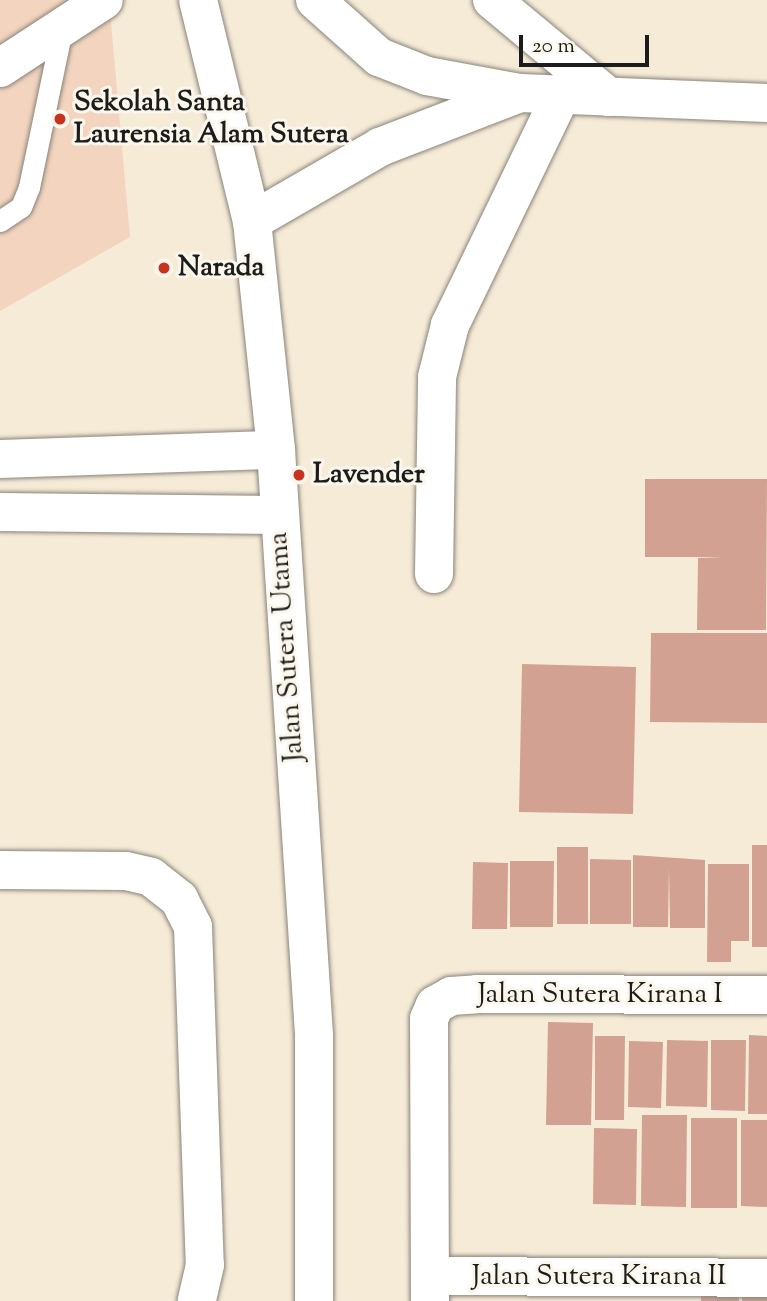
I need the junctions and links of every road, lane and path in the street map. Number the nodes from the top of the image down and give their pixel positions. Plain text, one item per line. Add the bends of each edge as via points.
1 (104, 0) edge
2 (198, 0) edge
3 (315, 0) edge
4 (492, 0) edge
5 (62, 29) junction
6 (0, 68) edge
7 (520, 93) junction
8 (561, 95) junction
9 (609, 97) junction
10 (767, 103) edge
11 (0, 221) edge
12 (252, 221) junction
13 (276, 450) junction
14 (0, 459) edge
15 (0, 512) edge
16 (278, 515) junction
17 (435, 574) dead end
18 (0, 870) edge
19 (767, 995) edge
20 (767, 1278) edge
21 (430, 1289) edge
22 (198, 1300) edge
23 (314, 1301) edge

1 - 5 street
2 - 12 street, Jalan Sutera Utama
3 - 7 street via 379,57 427,76
4 - 9 street
5 - 6 street
5 - 11 lane via 29,187 21,207
7 - 8 street
7 - 12 street via 380,147
8 - 9 street
8 - 17 street via 450,325 437,377
9 - 10 street
12 - 13 street, Jalan Sutera Utama
13 - 14 street
13 - 16 street, Jalan Sutera Utama
15 - 16 street
16 - 23 street, Jalan Sutera Utama via 314,1035
18 - 22 street via 126,871 151,877 179,899 193,927 205,1265
19 - 21 street, Jalan Sutera Kirana I via 477,994 451,996 435,1005 429,1019
20 - 21 street, Jalan Sutera Kirana II

